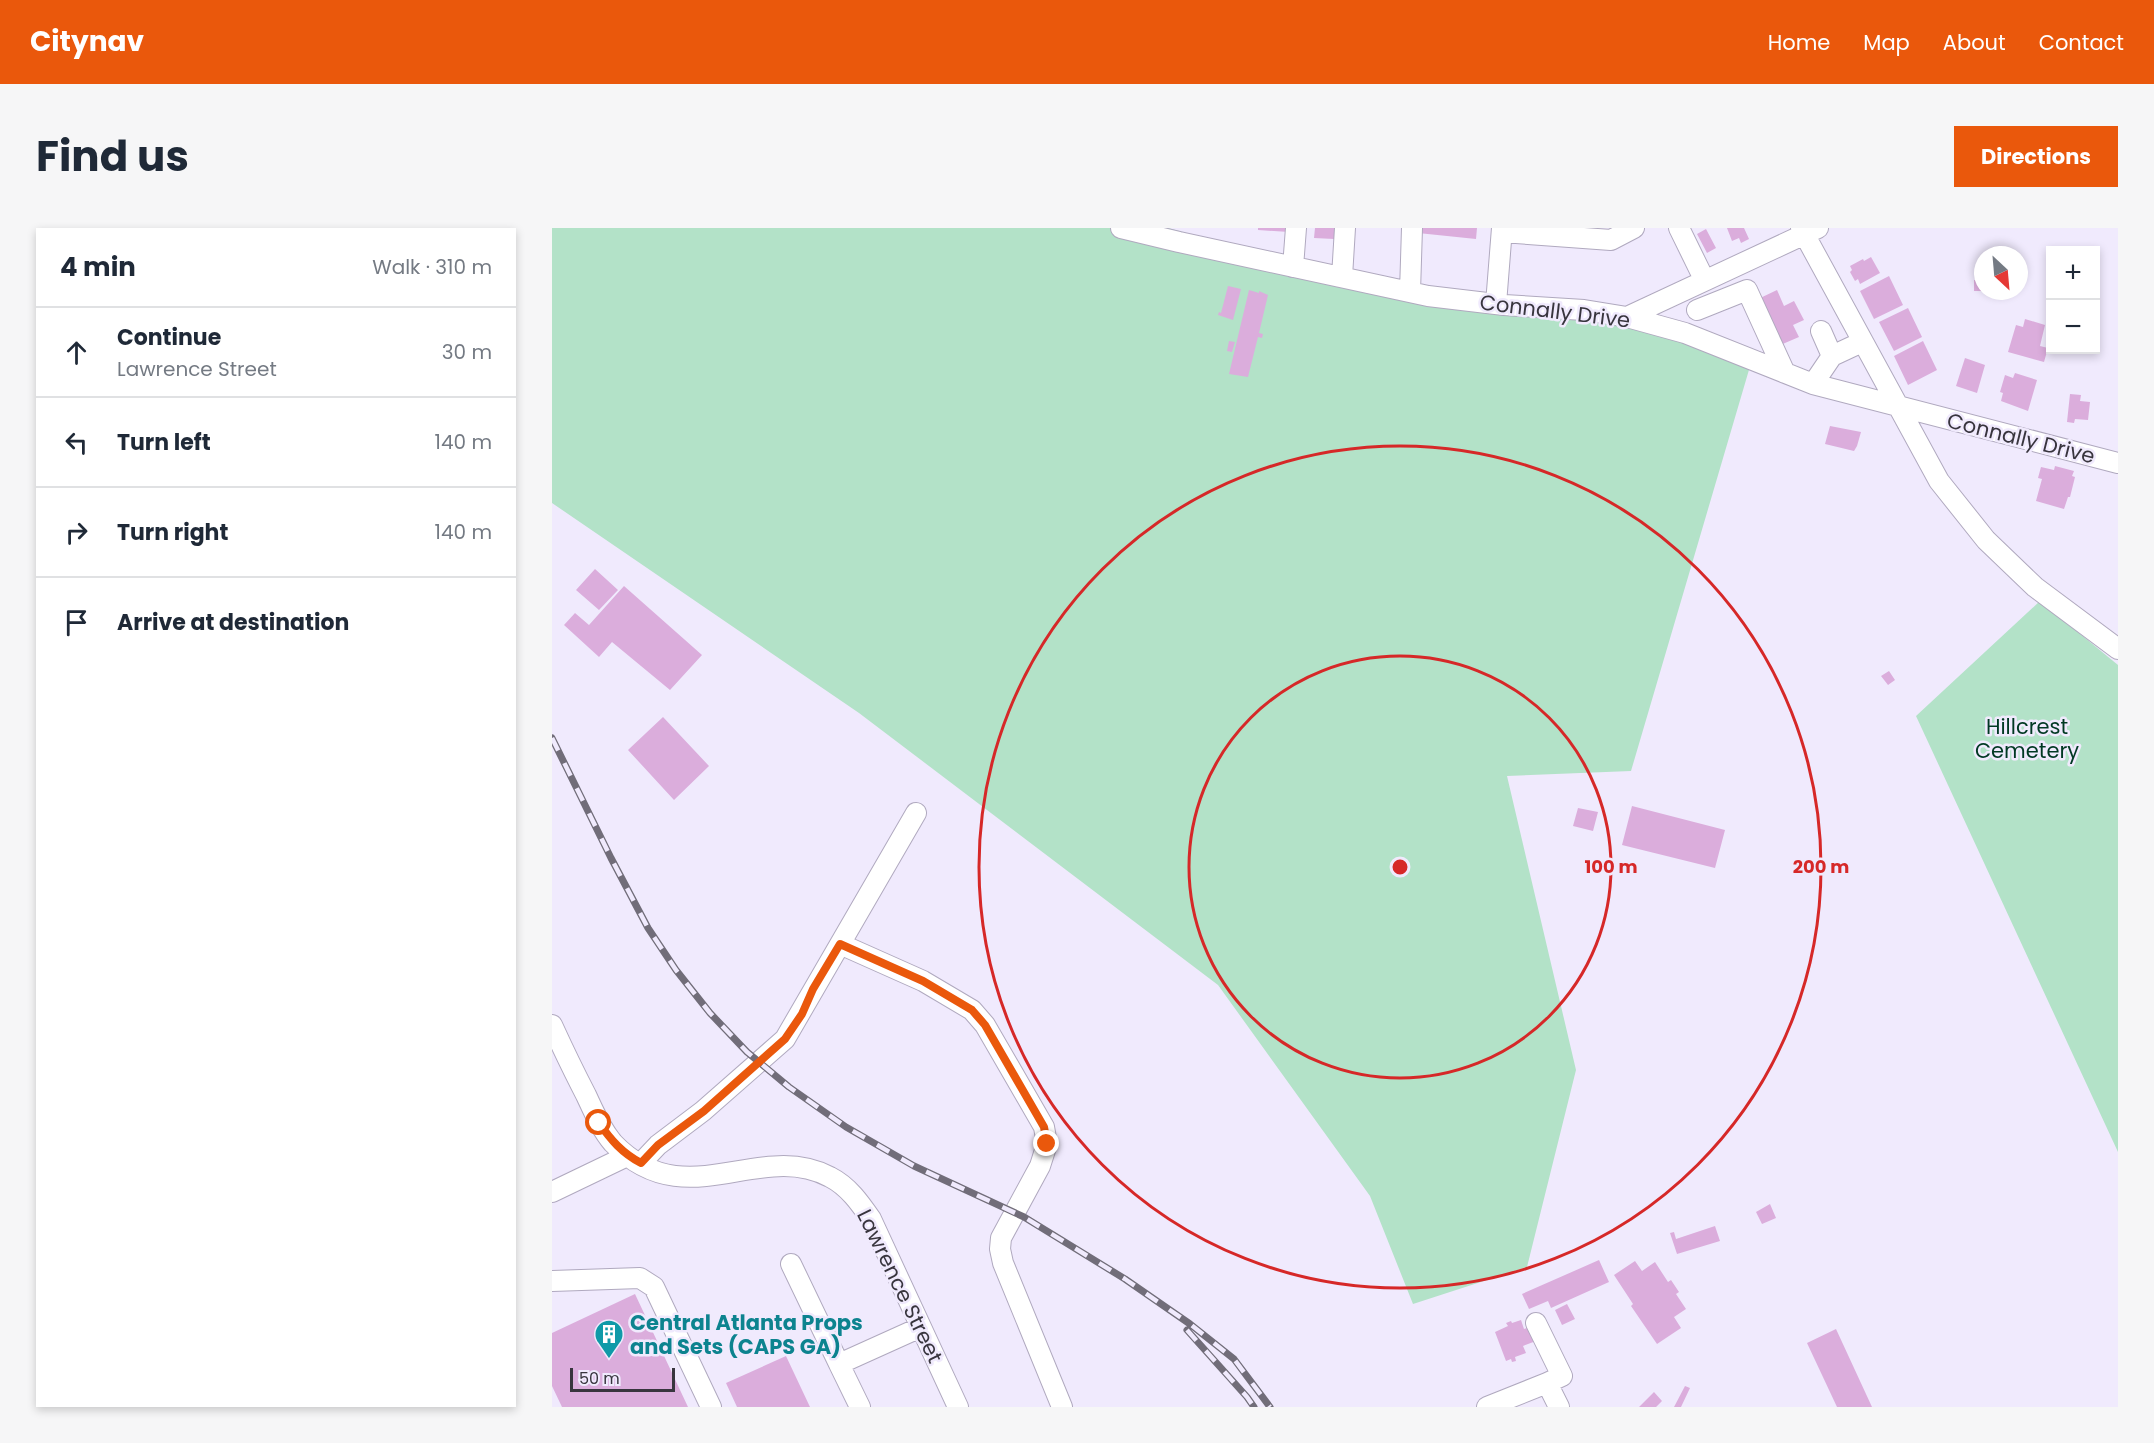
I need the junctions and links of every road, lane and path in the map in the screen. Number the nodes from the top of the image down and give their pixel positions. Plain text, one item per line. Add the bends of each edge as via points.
1 (1121, 228) edge
2 (1296, 228) edge
3 (1345, 228) edge
4 (1412, 228) edge
5 (1634, 228) edge
6 (1679, 228) edge
7 (1502, 230) edge
8 (1808, 230) edge
9 (1180, 235) edge
10 (1293, 267) junction
11 (1342, 277) junction
12 (1704, 279) junction
13 (1410, 292) junction
14 (1496, 304) junction
15 (1697, 310) dead end
16 (1628, 317) junction
17 (1821, 331) dead end
18 (1862, 342) junction
19 (1832, 356) junction
20 (1785, 373) junction
21 (1813, 384) junction
22 (1897, 407) junction
23 (2118, 463) edge
24 (2118, 649) edge
25 (916, 813) dead end
26 (840, 944) junction
27 (552, 1025) edge
28 (634, 1160) junction
29 (552, 1192) edge
30 (791, 1264) dead end
31 (552, 1281) edge
32 (1536, 1323) dead end
33 (921, 1327) junction
34 (839, 1364) junction
35 (1547, 1383) junction
36 (1491, 1405) edge
37 (711, 1407) edge
38 (860, 1407) edge
39 (958, 1407) edge
40 (1062, 1407) edge
41 (1559, 1407) edge

1 - 9 street, Connally Drive
2 - 10 street
3 - 11 street
4 - 13 street
5 - 7 street via 1611,240
6 - 12 street
7 - 14 street
8 - 12 street
8 - 18 street
9 - 10 street, Connally Drive
10 - 11 street, Connally Drive
11 - 13 street, Connally Drive
12 - 16 street
13 - 14 street, Connally Drive
14 - 16 street, Connally Drive
15 - 20 street via 1747,290
16 - 20 street, Connally Drive via 1684,333
17 - 19 street
18 - 19 street
18 - 22 street
19 - 21 street
20 - 21 street, Connally Drive
21 - 22 street, Connally Drive
22 - 23 street, Connally Drive
22 - 24 street via 1939,481 1986,540 2035,587
25 - 26 street
26 - 28 street via 785,1039 704,1111
26 - 40 street via 923,981 972,1010 985,1025 1044,1127 1047,1144 1040,1166 1001,1238 1000,1249
27 - 28 street, Lawrence Street via 599,1123
28 - 29 street
28 - 33 street, Lawrence Street via 654,1171 684,1178 777,1166 802,1167 830,1177 856,1197 871,1219
30 - 34 street
31 - 37 street via 640,1278 654,1287
32 - 35 street via 1562,1376
33 - 34 street
33 - 39 street, Lawrence Street
34 - 38 street
35 - 36 street
35 - 41 street

